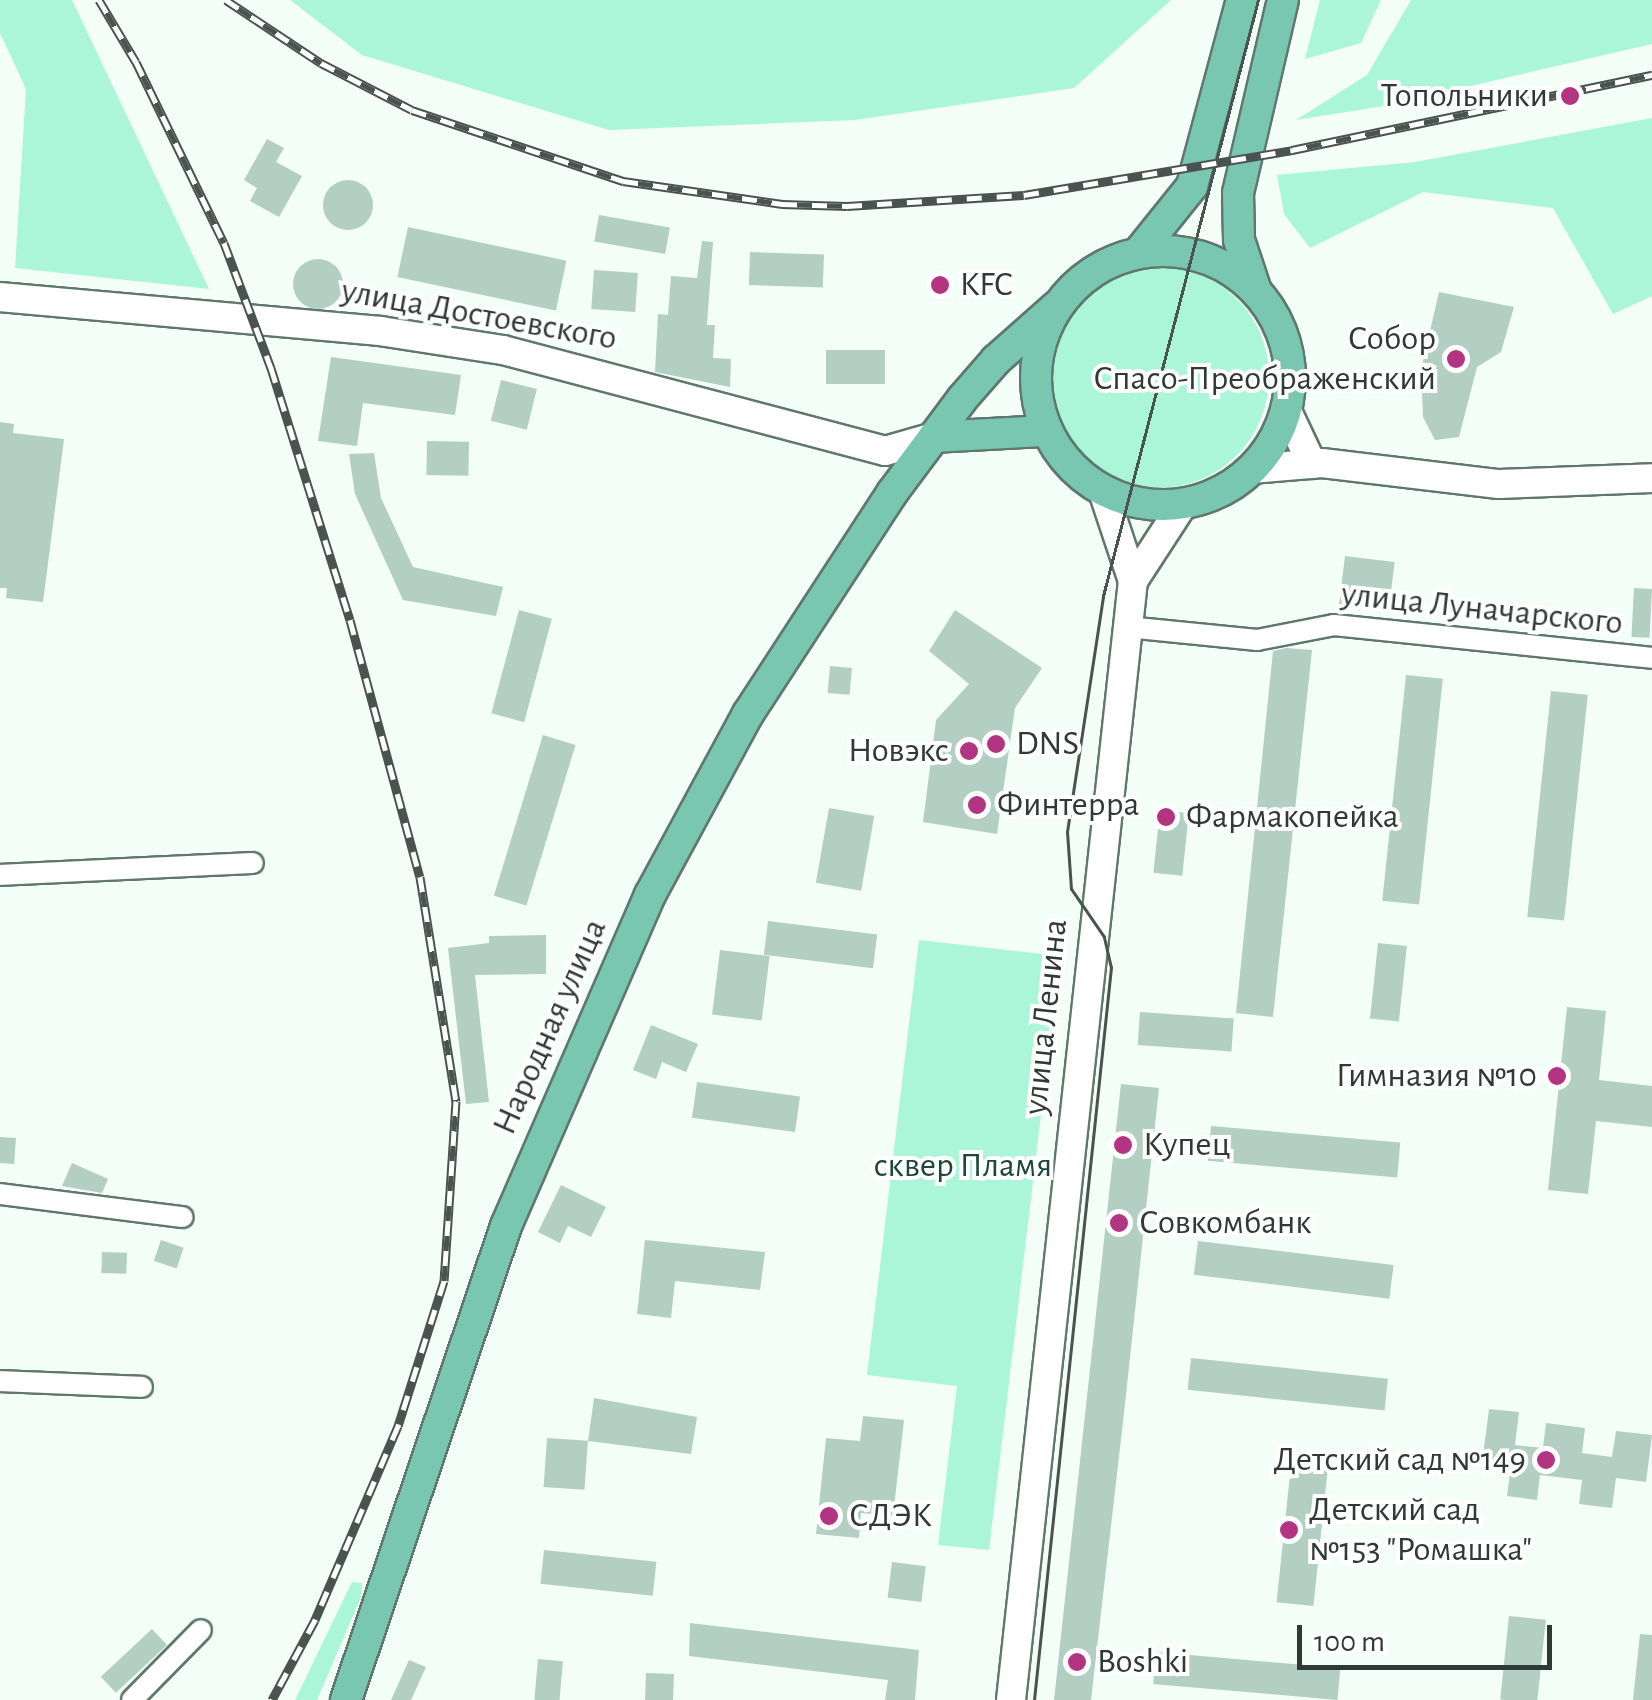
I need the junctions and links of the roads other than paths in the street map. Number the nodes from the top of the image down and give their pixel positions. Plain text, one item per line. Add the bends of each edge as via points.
1 (1242, 0) edge
2 (1283, 0) edge
3 (1139, 252) junction
4 (1256, 291) junction
5 (0, 298) edge
6 (1056, 307) junction
7 (1286, 410) junction
8 (1046, 431) junction
9 (934, 437) junction
10 (1312, 464) junction
11 (1252, 469) junction
12 (1652, 478) edge
13 (1104, 491) junction
14 (1183, 504) junction
15 (1133, 581) junction
16 (1127, 627) junction
17 (1652, 658) edge
18 (252, 863) dead end
19 (0, 875) edge
20 (0, 1194) edge
21 (183, 1217) dead end
22 (0, 1381) edge
23 (142, 1387) dead end
24 (201, 1630) dead end
25 (132, 1700) edge
26 (346, 1700) edge
27 (1011, 1700) edge

1 - 3 main road via 1192,186
2 - 4 main road via 1238,193 1239,240
3 - 4 main road via 1203,256
3 - 6 main road via 1092,272
4 - 7 main road via 1286,346
5 - 9 street, улица Достоевского via 415,336 634,381 885,451
6 - 8 main road via 1038,346 1035,390
6 - 9 main road, Народная улица via 996,360
7 - 10 street
7 - 11 main road
8 - 9 main road
8 - 13 main road via 1070,466
9 - 26 main road, Народная улица via 748,714 650,895 506,1226
10 - 11 street
10 - 12 street via 1499,484
11 - 14 main road via 1208,497
13 - 14 main road via 1152,507
13 - 15 street
14 - 15 street
15 - 16 street, улица Ленина
16 - 17 street, улица Луначарского via 1257,640 1334,625
16 - 27 street, улица Ленина
18 - 19 street
20 - 21 street
22 - 23 street
24 - 25 street

